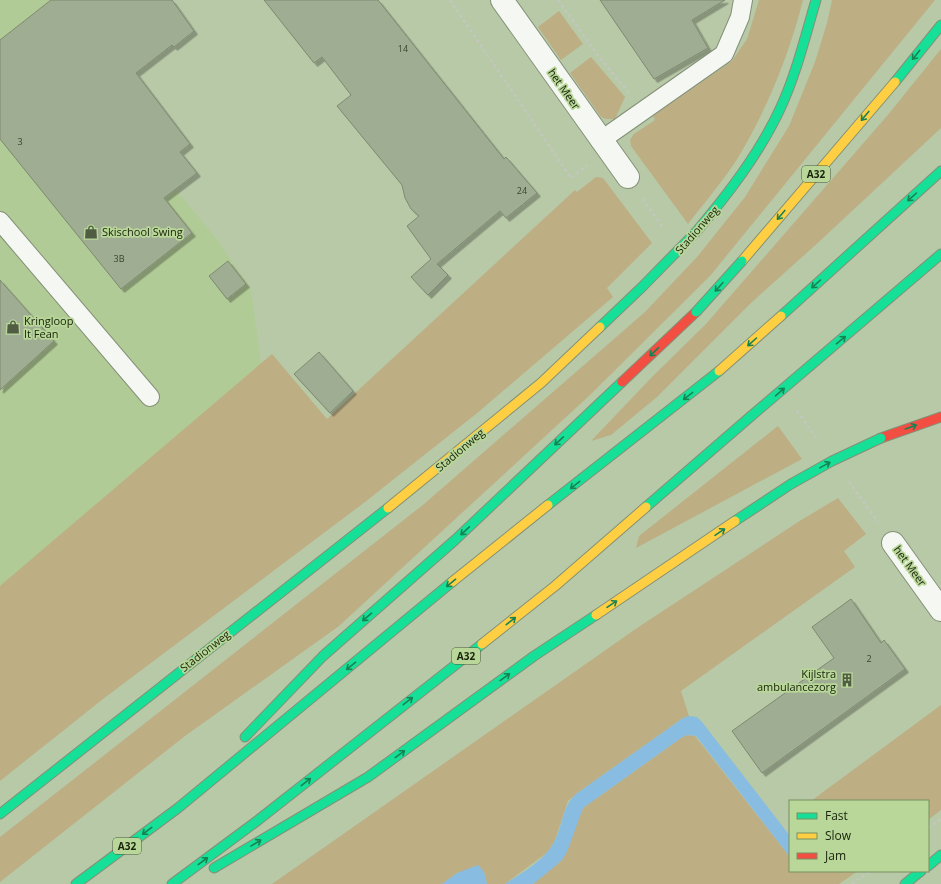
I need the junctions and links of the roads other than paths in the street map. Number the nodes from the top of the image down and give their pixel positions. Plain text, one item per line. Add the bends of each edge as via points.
1 (502, 0) edge
2 (743, 0) edge
3 (816, 0) edge
4 (941, 25) edge
5 (603, 145) junction
6 (941, 171) edge
7 (628, 177) dead end
8 (0, 221) edge
9 (941, 254) edge
10 (150, 396) dead end
11 (941, 417) edge
12 (893, 543) dead end
13 (941, 610) edge
14 (178, 808) junction
15 (0, 814) edge
16 (941, 855) edge
17 (929, 865) edge
18 (207, 872) dead end
19 (920, 872) edge
20 (76, 884) edge
21 (172, 884) edge
22 (905, 884) edge

1 - 5 street, het Meer
2 - 5 lane via 740,17 724,54 644,111
3 - 15 main road, Stadionweg, bridge via 791,81 774,122 748,165 722,202 696,232 642,287 541,383 441,466
4 -> 14 main road, A32, bridge via 742,262 682,325 455,540 323,656
5 - 7 street, het Meer
6 -> 14 main road, A32, bridge via 718,371 510,535
8 - 10 lane
21 -> 9 main road, A32, bridge via 269,812 554,586
18 -> 11 main road, bridge via 368,777 534,656 791,484 881,438
12 - 13 street, het Meer
14 -> 20 main road, A32
16 - 17 main road
19 - 22 main road

